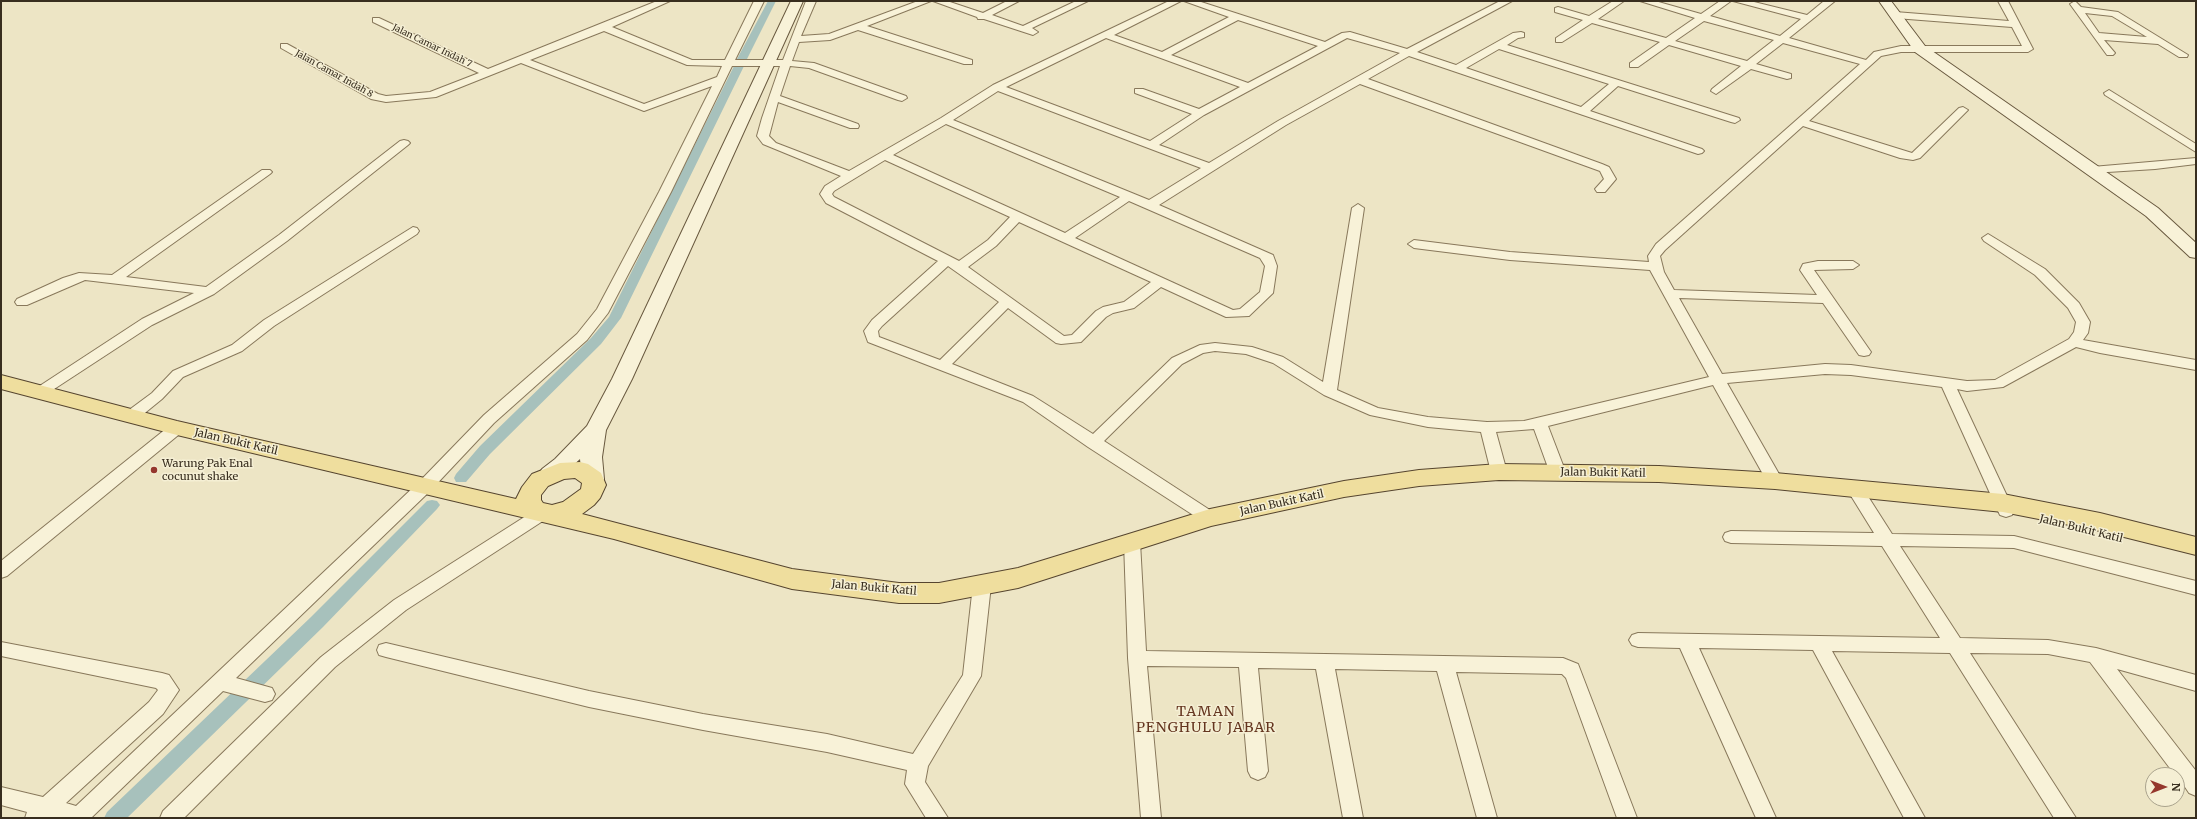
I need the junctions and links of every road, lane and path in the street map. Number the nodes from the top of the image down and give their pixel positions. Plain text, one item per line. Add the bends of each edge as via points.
1 (665, 1) edge
2 (759, 1) edge
3 (797, 1) edge
4 (811, 1) edge
5 (926, 1) edge
6 (938, 1) edge
7 (1014, 1) edge
8 (1083, 1) edge
9 (1176, 1) edge
10 (1189, 1) edge
11 (1507, 1) edge
12 (1619, 1) edge
13 (1645, 1) edge
14 (1726, 1) edge
15 (1738, 1) edge
16 (1830, 1) edge
17 (1885, 1) edge
18 (2003, 1) edge
19 (2076, 5) edge
20 (1558, 10) dead end
21 (1895, 15) junction
22 (981, 16) junction
23 (1238, 16) junction
24 (1704, 18) junction
25 (1809, 18) junction
26 (1592, 19) junction
27 (376, 20) dead end
28 (2015, 24) junction
29 (860, 27) junction
30 (603, 28) junction
31 (1023, 29) junction
32 (1033, 32) dead end
33 (1106, 35) junction
34 (1521, 35) dead end
35 (2096, 36) junction
36 (794, 39) junction
37 (1559, 40) dead end
38 (1782, 40) junction
39 (2159, 41) junction
40 (1669, 42) junction
41 (1326, 45) junction
42 (1498, 45) junction
43 (284, 46) dead end
44 (1920, 49) junction
45 (1408, 52) junction
46 (2110, 53) dead end
47 (1164, 55) junction
48 (2183, 55) dead end
49 (521, 60) junction
50 (968, 62) dead end
51 (768, 63) junction
52 (786, 63) junction
53 (1866, 63) junction
54 (727, 64) junction
55 (1634, 65) dead end
56 (1748, 65) junction
57 (1457, 69) junction
58 (487, 73) junction
59 (1787, 76) dead end
60 (720, 79) junction
61 (1360, 80) junction
62 (1616, 83) junction
63 (997, 87) junction
64 (1248, 87) junction
65 (1140, 90) dead end
66 (1716, 91) dead end
67 (2109, 92) dead end
68 (774, 97) junction
69 (902, 98) dead end
70 (1963, 110) dead end
71 (1582, 112) junction
72 (1200, 113) junction
73 (944, 120) junction
74 (1735, 120) dead end
75 (1800, 122) junction
76 (854, 126) dead end
77 (404, 143) dead end
78 (1152, 145) junction
79 (2196, 149) edge
80 (1698, 151) dead end
81 (886, 156) junction
82 (2196, 161) edge
83 (1211, 168) junction
84 (2092, 170) junction
85 (266, 172) dead end
86 (850, 175) junction
87 (1601, 189) dead end
88 (1127, 197) junction
89 (1150, 205) junction
90 (1358, 208) dead end
91 (1018, 216) junction
92 (413, 231) dead end
93 (1066, 238) junction
94 (1988, 238) dead end
95 (1414, 244) dead end
96 (2196, 252) edge
97 (947, 260) junction
98 (1854, 265) dead end
99 (1655, 266) junction
100 (960, 267) junction
101 (115, 279) junction
102 (1161, 281) junction
103 (209, 291) junction
104 (1669, 294) junction
105 (1828, 299) junction
106 (22, 302) dead end
107 (1007, 302) junction
108 (2074, 342) junction
109 (1864, 352) dead end
110 (2196, 365) edge
111 (942, 366) junction
112 (1719, 379) junction
113 (1, 382) edge
114 (1947, 384) junction
115 (40, 392) junction
116 (1329, 392) junction
117 (130, 416) junction
118 (1539, 423) junction
119 (1487, 427) junction
120 (177, 428) junction
121 (594, 430) junction
122 (1093, 443) junction
123 (1499, 472) junction
124 (1558, 473) junction
125 (545, 477) junction
126 (593, 482) junction
127 (1775, 482) junction
128 (424, 487) junction
129 (1856, 490) junction
130 (473, 497) junction
131 (2005, 508) junction
132 (543, 513) junction
133 (1210, 518) junction
134 (614, 530) junction
135 (1731, 537) dead end
136 (1887, 540) junction
137 (1132, 542) junction
138 (2196, 546) edge
139 (2196, 558) edge
140 (1, 571) edge
141 (982, 585) junction
142 (2196, 588) edge
143 (1638, 640) dead end
144 (1686, 641) junction
145 (1818, 643) junction
146 (1955, 646) junction
147 (1, 649) edge
148 (386, 650) dead end
149 (2096, 656) junction
150 (1137, 658) junction
151 (1248, 660) junction
152 (1324, 661) junction
153 (1444, 663) junction
154 (220, 682) junction
155 (2196, 683) edge
156 (265, 694) dead end
157 (918, 764) junction
158 (1258, 771) dead end
159 (2196, 787) edge
160 (1, 796) edge
161 (41, 813) edge
162 (78, 817) edge
163 (170, 818) edge
164 (938, 818) edge
165 (1151, 818) edge
166 (1353, 818) edge
167 (1487, 818) edge
168 (1626, 818) edge
169 (1766, 818) edge
170 (1915, 818) edge
171 (2066, 818) edge

1 - 30 street
2 - 54 street
3 - 51 main road
4 - 36 street
5 - 29 street
6 - 22 street
7 - 22 street
8 - 31 street
9 - 33 street
10 - 23 street
11 - 45 street
12 - 26 street
13 - 24 street
14 - 24 street
15 - 25 street
16 - 25 street
17 - 21 main road
18 - 28 street
19 - 35 street
19 - 39 street via 2115,14
20 - 26 street
21 - 28 street
21 - 44 main road
22 - 31 street
23 - 41 street
23 - 47 street
24 - 38 street
24 - 40 street
25 - 38 street
26 - 37 street
26 - 40 street
27 - 58 street, Jalan Camar Indah 7
28 - 44 street via 2028,47 2026,50
29 - 36 street via 824,38
29 - 50 street
30 - 49 street
30 - 54 street via 691,63
31 - 32 street
33 - 47 street
33 - 63 street
34 - 42 street
35 - 39 street
35 - 46 street
36 - 52 street
38 - 53 street
38 - 56 street
39 - 48 street
40 - 55 street
40 - 56 street
41 - 45 street via 1350,35
41 - 64 street
42 - 57 street
42 - 62 street
43 - 58 street, Jalan Camar Indah 8 via 374,97 386,99 432,95
44 - 53 street via 1885,51
44 - 84 main road
45 - 57 street
45 - 61 street
47 - 64 street
49 - 58 street
49 - 60 street via 644,108
51 - 52 street
51 - 54 street
51 - 121 main road via 622,379
52 - 68 street
52 - 69 street via 810,65
53 - 75 street
54 - 60 street
56 - 59 street
56 - 66 street
57 - 71 street
60 - 128 street via 603,310 582,337 489,419
61 - 83 street via 1282,123
61 - 87 street via 1605,169 1610,179
62 - 71 street
62 - 74 street
63 - 73 street
63 - 78 street
64 - 72 street
65 - 72 street
67 - 79 street
68 - 76 street
68 - 86 street via 764,139 772,145
70 - 75 street via 1913,157
71 - 80 street
72 - 78 street
73 - 81 street
73 - 88 street
75 - 99 street via 1660,247 1654,256
77 - 103 street via 283,238
78 - 83 street
81 - 86 street
81 - 91 street
82 - 84 street
83 - 89 street
84 - 96 main road via 2152,212
85 - 101 street
86 - 97 street via 827,191 826,196 830,200
88 - 89 street
88 - 93 street
89 - 102 street via 1265,255 1270,262 1266,293 1244,313 1239,314 1231,314
90 - 116 street
91 - 93 street
91 - 100 street via 992,243
92 - 117 street via 269,323 237,348 178,374 157,396
93 - 102 street
94 - 108 street via 2040,272 2074,306 2084,322 2081,333
95 - 99 street via 1510,256
97 - 100 street
97 - 111 street via 876,323 871,331 873,339 877,342
98 - 105 street via 1808,267
99 - 104 street
100 - 107 street
101 - 103 street
101 - 106 street via 78,277
102 - 107 street via 1129,305 1101,314 1083,334 1068,341 1055,338
103 - 115 street via 147,322
104 - 105 street
104 - 112 street
105 - 109 street
107 - 111 street
108 - 110 street via 2100,349
108 - 114 street via 1998,384
111 - 122 street via 1028,399
112 - 114 street via 1825,369 1851,370
112 - 118 street
112 - 127 street
113 - 115 main road, Jalan Bukit Katil
114 - 131 street
115 - 117 main road, Jalan Bukit Katil
116 - 119 street via 1352,403 1396,417
116 - 122 street via 1278,360 1264,355 1229,347 1200,349 1177,360
117 - 120 main road, Jalan Bukit Katil
118 - 119 street
118 - 124 street
119 - 123 street
120 - 128 main road, Jalan Bukit Katil
120 - 140 street
121 - 125 main road via 563,464
121 - 126 main road via 591,457
122 - 133 street
123 - 124 main road, Jalan Bukit Katil
123 - 133 main road, Jalan Bukit Katil via 1419,478 1352,488
124 - 127 main road, Jalan Bukit Katil via 1659,474
125 - 126 main road via 560,471 580,470
125 - 130 main road via 493,495
125 - 132 main road via 534,486 528,499 536,510
126 - 132 main road via 592,492 579,505 561,512
126 - 134 main road via 601,512
127 - 129 main road, Jalan Bukit Katil
128 - 130 main road, Jalan Bukit Katil
128 - 154 street
129 - 131 main road, Jalan Bukit Katil via 1966,501
129 - 136 street
130 - 132 main road, Jalan Bukit Katil
131 - 138 main road, Jalan Bukit Katil via 2100,522
131 - 139 main road, Jalan Bukit Katil
132 - 134 main road, Jalan Bukit Katil
132 - 163 street via 400,605 328,662
133 - 137 main road, Jalan Bukit Katil
134 - 141 main road, Jalan Bukit Katil via 792,579 899,592 939,592
135 - 136 street
136 - 142 street via 2014,542
136 - 146 street
137 - 141 main road, Jalan Bukit Katil via 1018,578
137 - 150 street
141 - 157 street via 972,676
143 - 144 street
144 - 145 street
144 - 169 street
145 - 146 street
145 - 170 street
146 - 149 street via 2048,647
146 - 171 street
147 - 161 street via 162,681 169,690 156,708
148 - 157 street via 589,698 703,722 827,743
149 - 155 street
149 - 159 street
150 - 151 street
150 - 165 street
151 - 152 street
151 - 158 street
152 - 153 street
152 - 166 street
153 - 167 street
153 - 168 street via 1562,666 1571,669
154 - 156 street
154 - 162 street
157 - 164 street via 915,784
160 - 161 street
161 - 162 street

